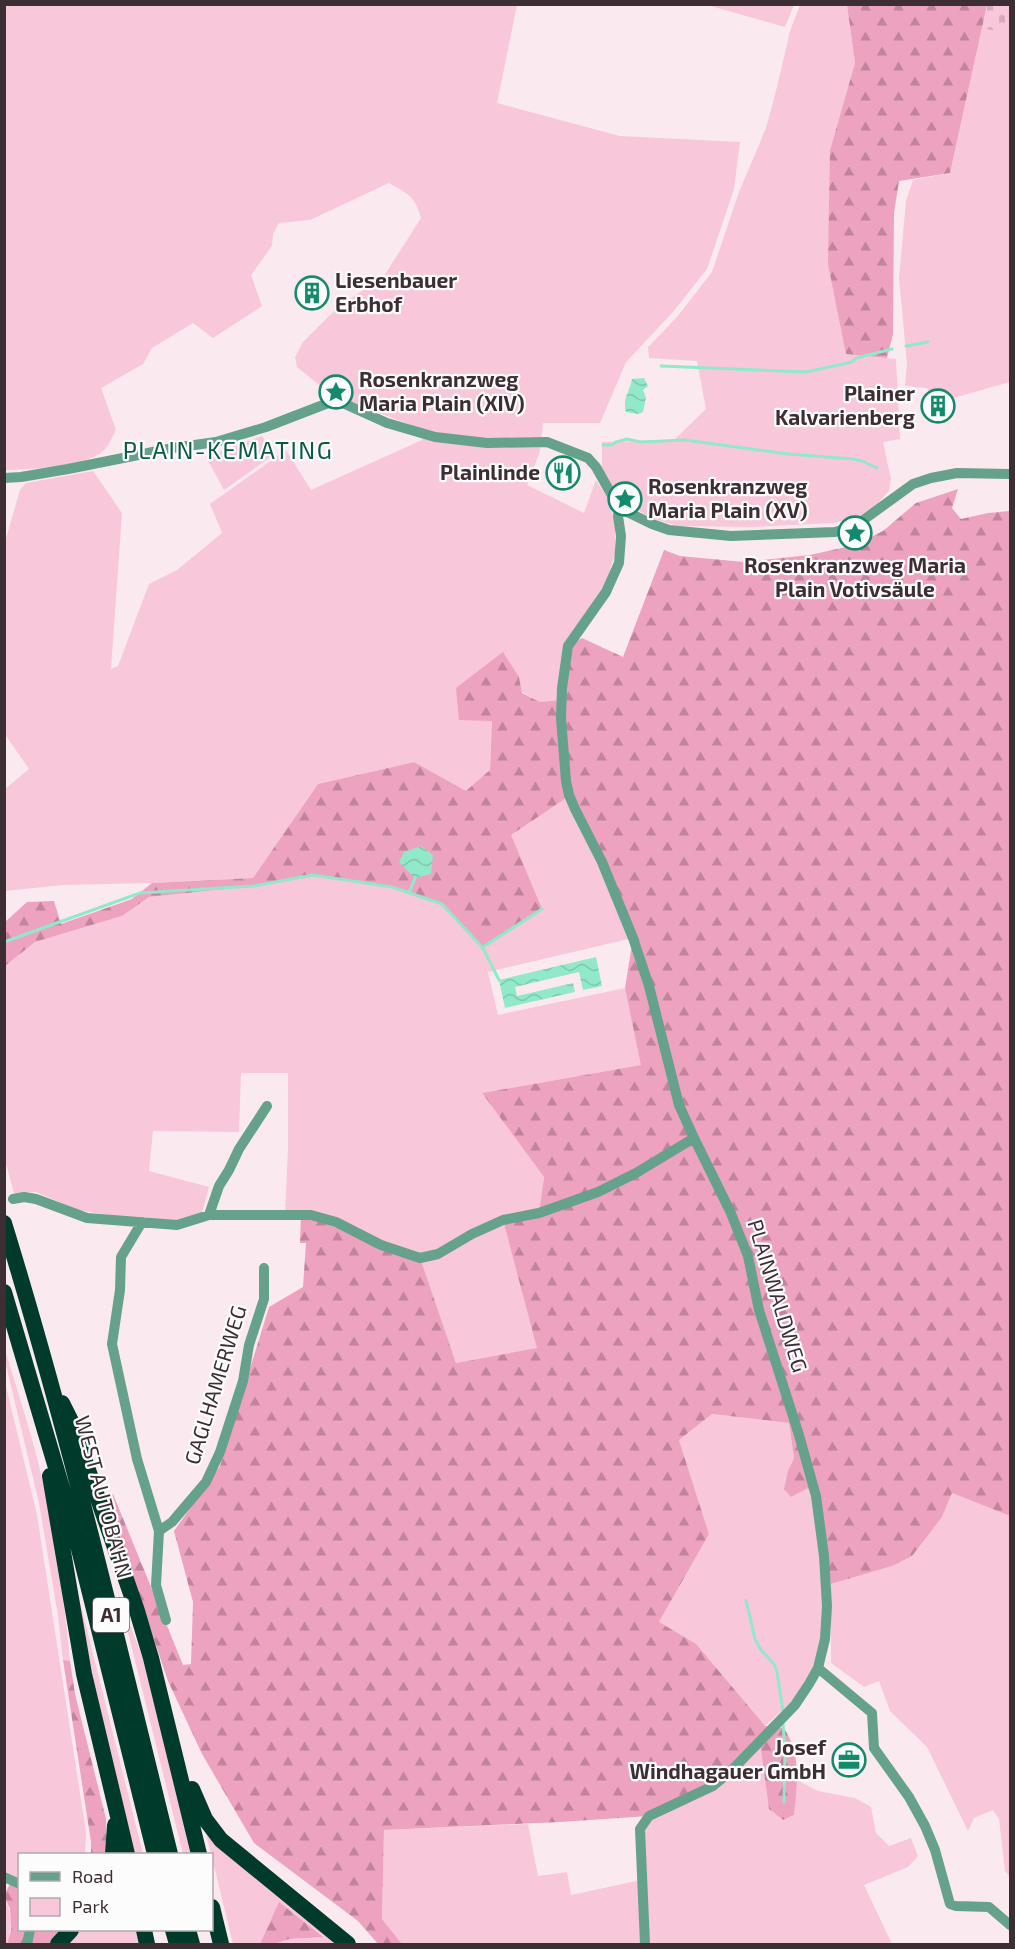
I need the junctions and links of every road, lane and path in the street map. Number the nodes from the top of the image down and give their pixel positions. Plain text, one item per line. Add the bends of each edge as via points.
1 (1011, 474) edge
2 (4, 478) edge
3 (619, 508) junction
4 (267, 1106) dead end
5 (694, 1138) junction
6 (13, 1199) dead end
7 (209, 1215) junction
8 (142, 1222) junction
9 (4, 1223) edge
10 (264, 1268) dead end
11 (4, 1292) edge
12 (49, 1376) junction
13 (47, 1438) junction
14 (159, 1531) junction
15 (166, 1620) dead end
16 (818, 1668) junction
17 (177, 1767) junction
18 (118, 1812) junction
19 (113, 1853) edge
20 (127, 1853) edge
21 (155, 1853) edge
22 (170, 1853) edge
23 (199, 1853) edge
24 (4, 1877) edge
25 (18, 1883) edge
26 (213, 1911) edge
27 (1009, 1923) edge
28 (69, 1931) edge
29 (58, 1944) edge
30 (221, 1944) edge
31 (348, 1944) edge
32 (645, 1944) edge

1 - 3 street via 957,473 931,478 914,484 855,526 812,534 731,536 669,530
2 - 3 street via 216,442 336,400 387,423 435,437 487,443 547,442 588,458
3 - 5 street, PLAINWALDWEG via 619,563 606,592 568,646 561,718 566,781 633,938 679,1105
4 - 7 street via 219,1186
5 - 7 street via 598,1192 539,1213 503,1220 438,1254 420,1258 381,1245 336,1221 311,1215
5 - 16 street, PLAINWALDWEG via 748,1257 759,1310 816,1496 827,1606
6 - 8 street via 36,1199 87,1218
7 - 8 street via 177,1226
8 - 14 street via 121,1257 112,1344 137,1459
9 - 12 highway, WEST AUTOBAHN / A1
10 - 14 street, GAGLHAMERWEG via 264,1299 220,1452 206,1482 172,1522
11 - 13 highway, WEST AUTOBAHN / A1
12 - 17 highway via 71,1421 121,1562 151,1658
12 - 22 highway, WEST AUTOBAHN / A1
13 - 18 highway via 50,1482 84,1674
13 - 21 highway, WEST AUTOBAHN / A1 via 73,1525
14 - 15 street via 156,1585
16 - 27 street via 872,1713 874,1748 925,1826 950,1904 988,1907
16 - 32 street, PLAINWALDWEG via 795,1705 731,1771 712,1786 649,1815 640,1829
17 - 23 highway
17 - 31 highway via 191,1786 205,1819 222,1840
18 - 19 highway
18 - 20 highway
24 - 25 street
26 - 30 highway
28 - 29 highway

